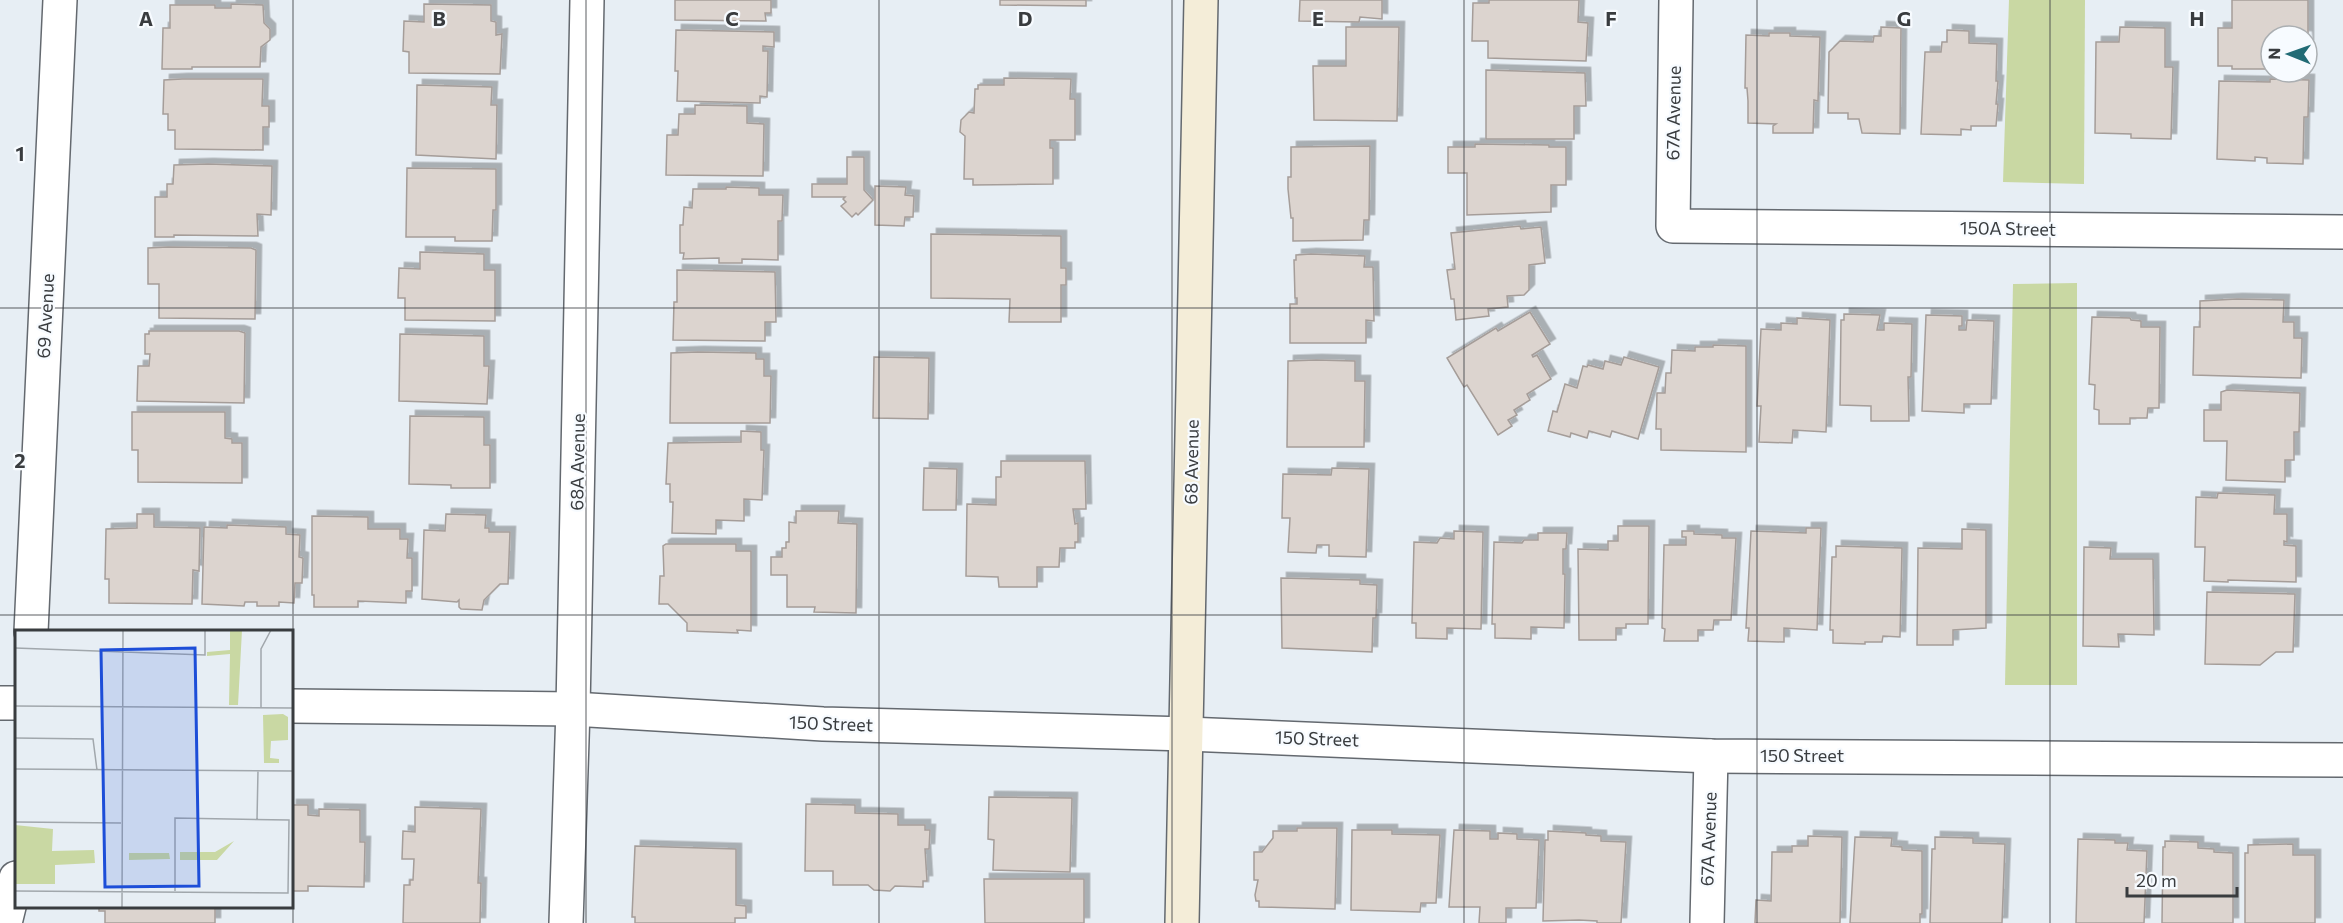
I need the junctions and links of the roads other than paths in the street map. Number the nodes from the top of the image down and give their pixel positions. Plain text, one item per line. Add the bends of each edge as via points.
1 (60, 0) edge
2 (587, 0) edge
3 (1202, 0) edge
4 (1676, 0) edge
5 (1673, 226) joint
6 (2343, 232) edge
7 (31, 630) edge
8 (292, 706) edge
9 (573, 709) junction
10 (1187, 734) junction
11 (1711, 756) junction
12 (2343, 760) edge
13 (15, 882) edge
14 (4, 923) edge
15 (566, 923) edge
16 (1182, 923) edge
17 (1707, 923) edge

1 - 7 street, 69 Avenue
2 - 9 street, 68A Avenue
3 - 10 street, 68 Avenue
4 - 5 street, 67A Avenue
5 - 6 street, 150A Street
8 - 9 street, 150 Street
9 - 10 street, 150 Street via 823,724
9 - 15 street, 68A Avenue
10 - 11 street, 150 Street
10 - 16 street, 68 Avenue
11 - 12 street, 150 Street
11 - 17 street, 67A Avenue
13 - 14 street

